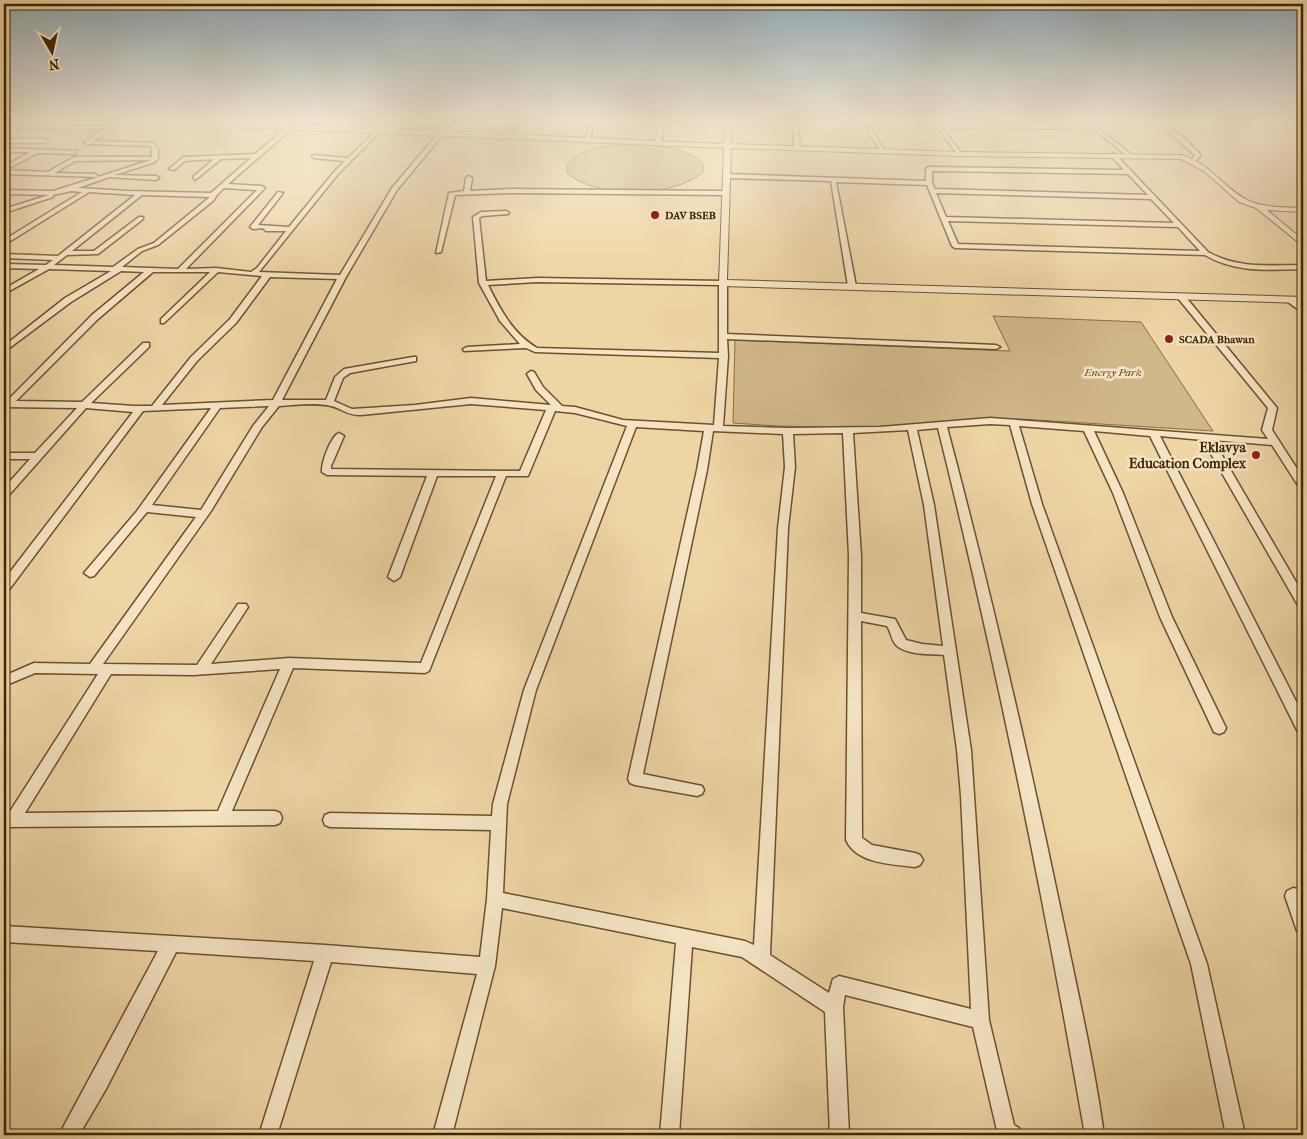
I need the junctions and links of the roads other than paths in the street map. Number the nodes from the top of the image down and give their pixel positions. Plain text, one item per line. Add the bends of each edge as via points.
1 (70, 175) edge
2 (110, 175) edge
3 (198, 175) edge
4 (234, 175) edge
5 (334, 175) edge
6 (406, 175) edge
7 (929, 175) edge
8 (1132, 175) edge
9 (1211, 175) edge
10 (727, 176) joint
11 (104, 177) junction
12 (156, 178) dead end
13 (194, 178) dead end
14 (469, 178) dead end
15 (833, 180) junction
16 (929, 183) junction
17 (4, 185) edge
18 (223, 186) junction
19 (71, 188) junction
20 (87, 191) junction
21 (934, 191) junction
22 (4, 192) edge
23 (466, 192) junction
24 (57, 193) junction
25 (280, 193) dead end
26 (725, 193) junction
27 (140, 194) junction
28 (213, 195) junction
29 (1151, 197) junction
30 (1258, 206) junction
31 (1303, 210) edge
32 (4, 211) edge
33 (506, 213) dead end
34 (141, 218) dead end
35 (944, 219) junction
36 (1179, 225) junction
37 (290, 229) junction
38 (4, 243) edge
39 (1303, 244) edge
40 (438, 252) dead end
41 (66, 253) junction
42 (1206, 253) junction
43 (4, 256) edge
44 (54, 263) junction
45 (5, 267) edge
46 (118, 267) junction
47 (1303, 267) edge
48 (182, 269) junction
49 (151, 270) junction
50 (216, 270) junction
51 (256, 271) junction
52 (268, 274) junction
53 (342, 277) junction
54 (483, 283) junction
55 (724, 283) junction
56 (852, 286) junction
57 (4, 292) edge
58 (1181, 297) junction
59 (1291, 300) junction
60 (1303, 300) edge
61 (1303, 311) edge
62 (164, 321) dead end
63 (724, 336) junction
64 (146, 345) dead end
65 (526, 346) junction
66 (996, 347) dead end
67 (467, 349) dead end
68 (4, 350) edge
69 (724, 356) junction
70 (413, 359) dead end
71 (531, 374) dead end
72 (276, 403) junction
73 (328, 403) junction
74 (6, 404) edge
75 (84, 405) junction
76 (218, 405) junction
77 (555, 407) junction
78 (155, 408) junction
79 (140, 409) junction
80 (1014, 423) junction
81 (632, 424) junction
82 (942, 426) junction
83 (714, 427) junction
84 (912, 428) junction
85 (1088, 429) junction
86 (788, 431) junction
87 (848, 431) junction
88 (1154, 434) junction
89 (339, 436) dead end
90 (1207, 438) junction
91 (1274, 442) junction
92 (4, 456) edge
93 (38, 456) junction
94 (433, 473) junction
95 (502, 473) junction
96 (1303, 484) edge
97 (4, 494) edge
98 (144, 508) junction
99 (203, 514) junction
100 (90, 573) dead end
101 (394, 577) dead end
102 (4, 588) edge
103 (1303, 604) edge
104 (242, 607) dead end
105 (854, 616) junction
106 (948, 651) junction
107 (289, 663) junction
108 (93, 669) junction
109 (108, 669) junction
110 (201, 669) junction
111 (4, 681) edge
112 (1219, 728) dead end
113 (1303, 728) edge
114 (697, 790) dead end
115 (222, 818) junction
116 (275, 818) dead end
117 (8, 820) edge
118 (330, 820) dead end
119 (499, 823) junction
120 (915, 860) dead end
121 (1303, 898) edge
122 (495, 899) junction
123 (1303, 924) edge
124 (4, 934) edge
125 (685, 937) junction
126 (171, 944) junction
127 (325, 952) junction
128 (761, 960) junction
129 (487, 966) junction
130 (834, 1007) junction
131 (980, 1020) junction
132 (1008, 1134) edge
133 (68, 1135) edge
134 (268, 1135) edge
135 (443, 1135) edge
136 (669, 1135) edge
137 (839, 1135) edge
138 (1095, 1135) edge
139 (1236, 1135) edge

1 - 11 street
2 - 11 street
3 - 13 street
4 - 18 street
5 - 37 street
6 - 53 street
7 - 16 street
8 - 29 street
9 - 30 street via 1243,201
10 - 15 street
10 - 26 street
11 - 12 street
11 - 19 street
14 - 23 street
15 - 16 street
15 - 56 street
16 - 21 street
17 - 19 street
18 - 28 street
18 - 48 street via 262,188
19 - 20 street
19 - 24 street
20 - 27 street
20 - 38 street
21 - 29 street
21 - 35 street
22 - 24 street
23 - 26 street
23 - 40 street via 451,194
24 - 32 street
25 - 37 street via 253,227
26 - 55 street
27 - 28 street
27 - 41 street
28 - 46 street via 156,244 140,250
29 - 36 street
30 - 31 street
30 - 39 street
33 - 54 street via 481,214 476,218
34 - 41 street via 96,253
35 - 36 street
35 - 42 street via 955,246
36 - 42 street
37 - 51 street
41 - 44 street
42 - 47 street via 1224,264
43 - 44 street
44 - 45 street
44 - 46 street
44 - 57 street
46 - 49 street
46 - 68 street via 68,300
48 - 49 street
48 - 50 street
49 - 74 street via 95,317
50 - 51 street
50 - 62 street
51 - 52 street
52 - 53 street
52 - 78 street via 233,321 194,359
53 - 72 street
54 - 55 street via 537,280
54 - 65 street via 503,322
55 - 56 street
55 - 63 street
56 - 58 street
58 - 59 street
58 - 91 street via 1273,408 1267,430
59 - 60 street
59 - 61 street
63 - 66 street
63 - 69 street
64 - 75 street
65 - 67 street
65 - 69 street via 535,350
69 - 83 street
70 - 73 street via 347,371 339,377
71 - 77 street
72 - 73 street
72 - 76 street
72 - 99 street
73 - 77 street via 354,412 471,401
74 - 75 street
75 - 79 street
75 - 93 street
76 - 78 street
76 - 98 street
77 - 81 street
77 - 95 street via 524,474
78 - 79 street
79 - 102 street
80 - 82 street via 990,421
80 - 85 street
80 - 139 street via 1037,504 1199,964
81 - 83 street
81 - 119 street via 530,690 500,804
82 - 84 street
82 - 138 street via 1003,679 1066,972
83 - 86 street
83 - 114 street via 635,779
84 - 87 street
84 - 106 street via 941,585
85 - 88 street
85 - 112 street via 1118,493 1166,618
86 - 87 street
86 - 128 street via 790,467 783,528
87 - 105 street via 855,556
88 - 90 street
88 - 113 street
89 - 94 street via 326,466 328,472
90 - 91 street
90 - 103 street
91 - 96 street
92 - 93 street
93 - 97 street
94 - 95 street
94 - 101 street
95 - 107 street via 426,668
98 - 99 street
98 - 100 street
99 - 108 street
104 - 110 street
105 - 106 street via 891,622 899,640 906,646
105 - 120 street via 854,840 865,851
106 - 131 street via 968,796
107 - 110 street
107 - 115 street
108 - 109 street
108 - 111 street via 34,668
109 - 110 street
109 - 117 street
115 - 116 street
115 - 117 street
118 - 119 street
119 - 122 street
121 - 123 street via 1293,896
122 - 125 street
122 - 129 street
124 - 126 street
125 - 128 street via 745,950
125 - 136 street
126 - 127 street
126 - 133 street
127 - 129 street
127 - 134 street
128 - 130 street
129 - 135 street
130 - 131 street via 839,985
130 - 137 street
131 - 132 street

